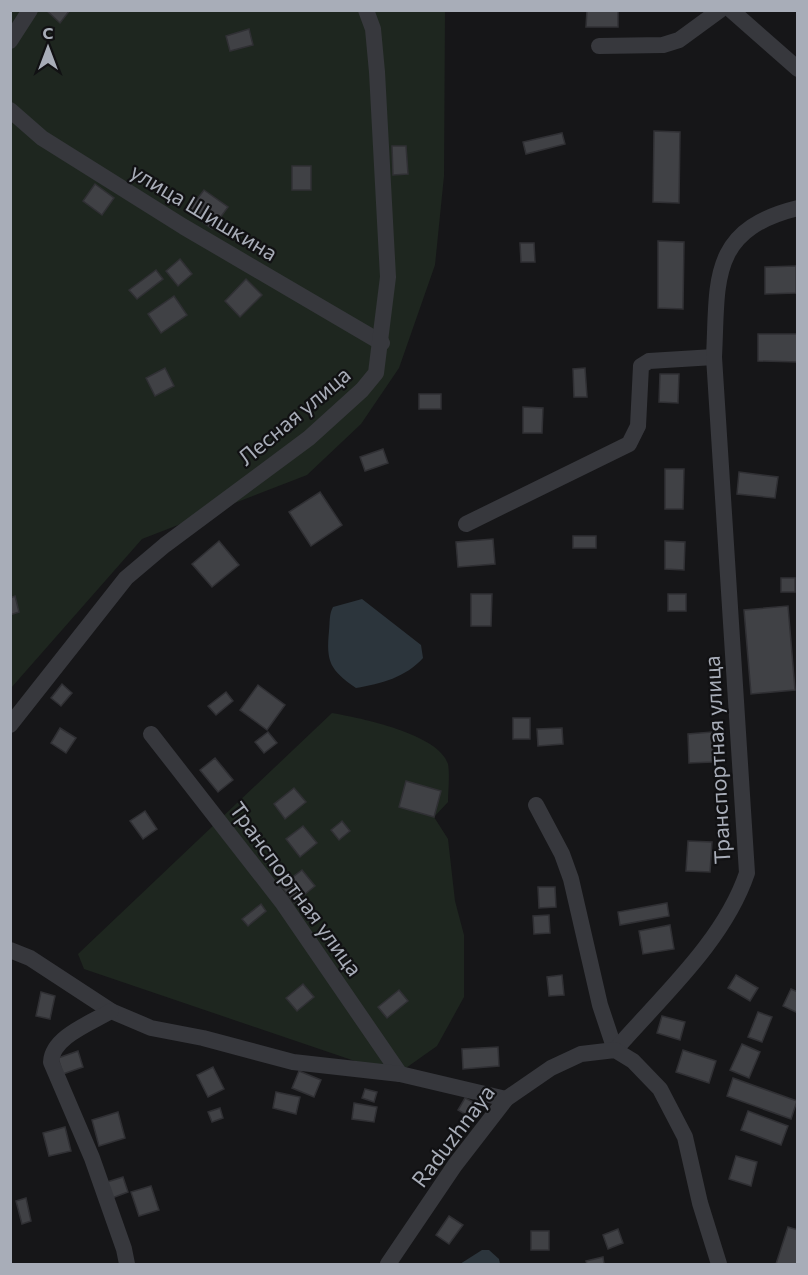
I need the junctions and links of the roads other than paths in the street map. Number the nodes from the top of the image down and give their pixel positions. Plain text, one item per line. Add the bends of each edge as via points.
1 (30, 10) edge
2 (366, 10) edge
3 (720, 10) edge
4 (731, 10) edge
5 (10, 41) edge
6 (599, 46) dead end
7 (798, 69) edge
8 (10, 110) edge
9 (798, 208) edge
10 (382, 343) junction
11 (714, 357) junction
12 (466, 525) dead end
13 (10, 725) edge
14 (151, 734) dead end
15 (536, 805) dead end
16 (10, 950) edge
17 (111, 1011) junction
18 (615, 1050) junction
19 (400, 1074) junction
20 (506, 1099) junction
21 (127, 1264) edge
22 (388, 1264) edge
23 (719, 1264) edge

1 - 5 street
2 - 10 street, Лесная улица via 373,29 377,72 388,278
3 - 6 street via 679,40 663,45
4 - 7 street
8 - 10 street, улица Шишкина via 42,138 184,227
9 - 11 street, Транспортная улица via 780,212 755,226 734,242 722,261
10 - 13 street, Лесная улица via 376,373 362,390 309,438 126,578
11 - 12 street via 649,361 641,366 638,426 628,444
11 - 18 street, Транспортная улица via 747,873 719,931
14 - 19 street, Транспортная улица via 282,902
15 - 18 street via 571,879 600,1005
16 - 17 street via 30,958
17 - 19 street via 151,1028 293,1062
17 - 21 street via 58,1043 51,1052 51,1062 92,1158
18 - 20 street, Raduzhnaya via 581,1054 551,1068
18 - 23 street via 633,1061 660,1089 685,1137
19 - 20 street
20 - 22 street, Raduzhnaya via 455,1165

